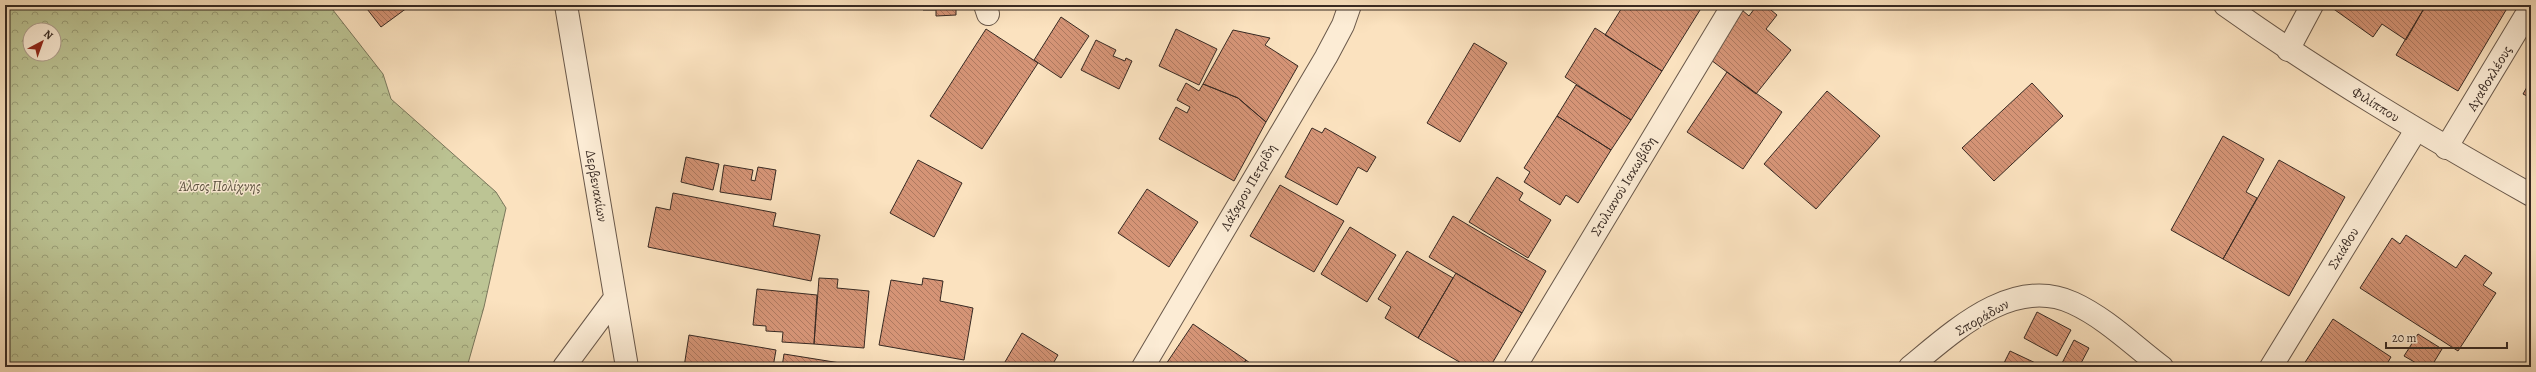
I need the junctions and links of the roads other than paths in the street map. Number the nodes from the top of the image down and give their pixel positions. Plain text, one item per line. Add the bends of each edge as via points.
1 (566, 5) edge
2 (1350, 5) edge
3 (1733, 5) edge
4 (2226, 5) edge
5 (2312, 5) edge
6 (2531, 8) edge
7 (2288, 50) junction
8 (2416, 130) junction
9 (2446, 148) junction
10 (2531, 196) edge
11 (615, 298) junction
12 (564, 367) edge
13 (627, 367) edge
14 (1143, 367) edge
15 (1515, 367) edge
16 (1910, 367) edge
17 (2162, 367) edge
18 (2271, 367) edge

1 - 11 street, Δερβενακίων
2 - 14 street, Λάζαρου Πετρίδη via 1343,25 1326,57
3 - 15 street, Στυλιανού Ιακωβίδη
4 - 7 street, Φιλίππου
5 - 7 street
6 - 9 street, Αγαθοκλέους
7 - 8 street, Φιλίππου
8 - 9 street, Φιλίππου
8 - 18 street, Σκιάθου
9 - 10 street, Φιλίππου
11 - 12 street
11 - 13 street, Δερβενακίων
16 - 17 street, Σποράδων via 1969,321 2009,300 2035,295 2064,299 2075,304

